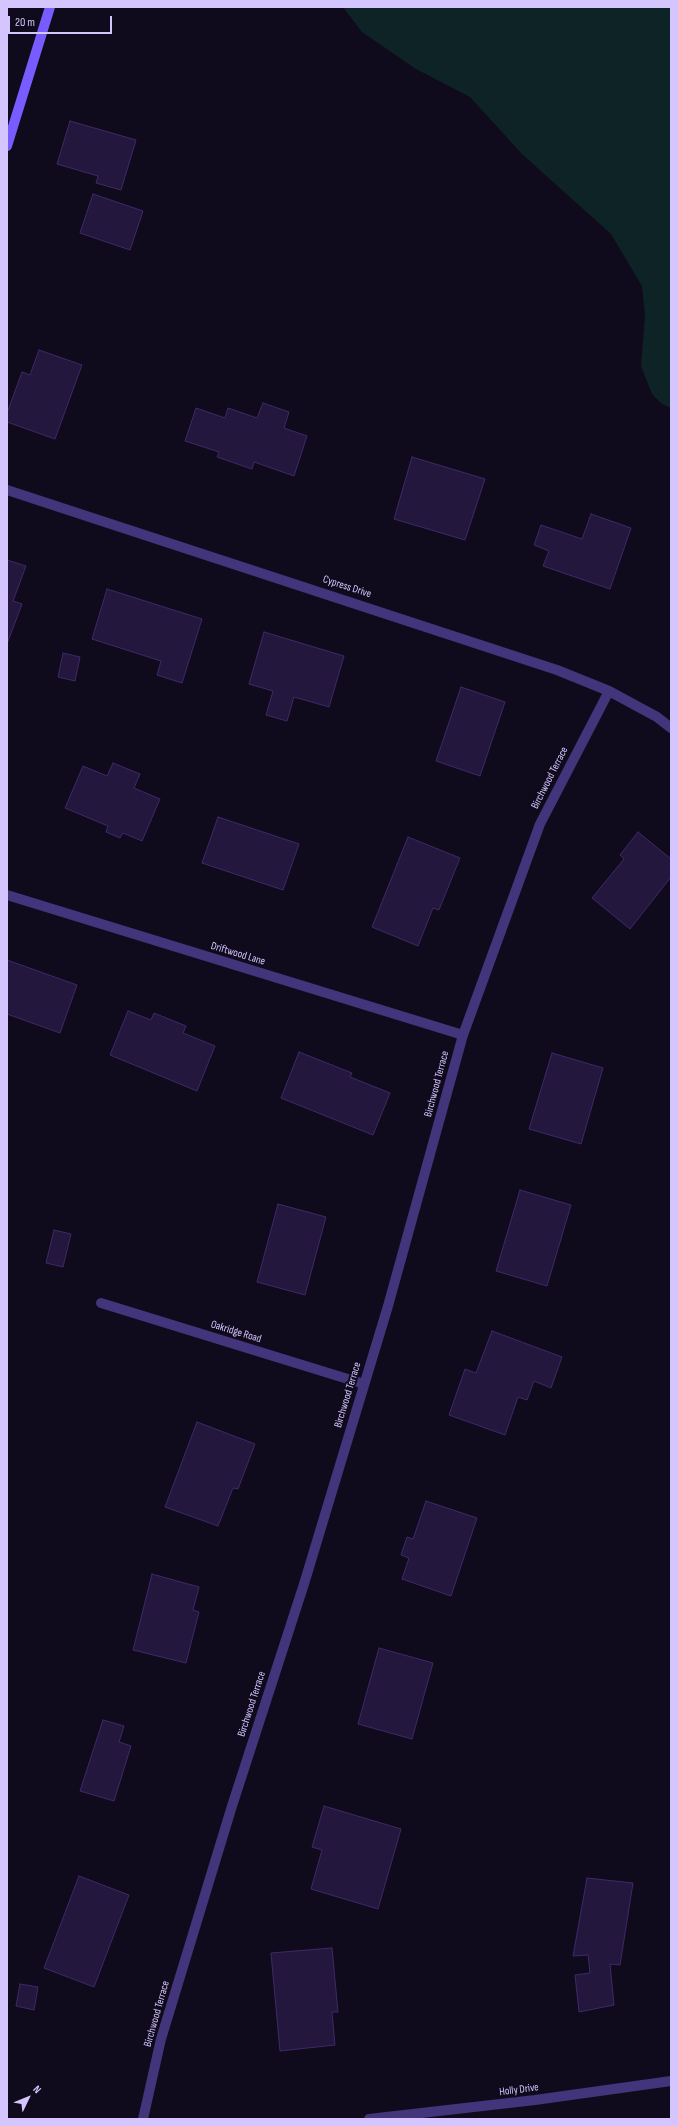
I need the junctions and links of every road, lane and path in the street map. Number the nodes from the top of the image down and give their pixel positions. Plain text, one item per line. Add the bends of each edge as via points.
1 (50, 7) edge
2 (7, 146) edge
3 (7, 490) edge
4 (609, 691) junction
5 (671, 728) edge
6 (7, 895) edge
7 (463, 1034) junction
8 (101, 1303) dead end
9 (364, 1384) junction
10 (671, 2081) edge
11 (143, 2119) edge
12 (369, 2119) edge

1 - 2 main road
3 - 4 street, Cypress Drive via 421,624 557,670
4 - 5 street, Cypress Drive via 657,717
4 - 7 street, Birchwood Terrace via 540,824
6 - 7 street, Driftwood Lane
7 - 9 street, Birchwood Terrace
8 - 9 street, Oakridge Road
9 - 11 street, Birchwood Terrace via 161,2039
10 - 12 street, Holly Drive

